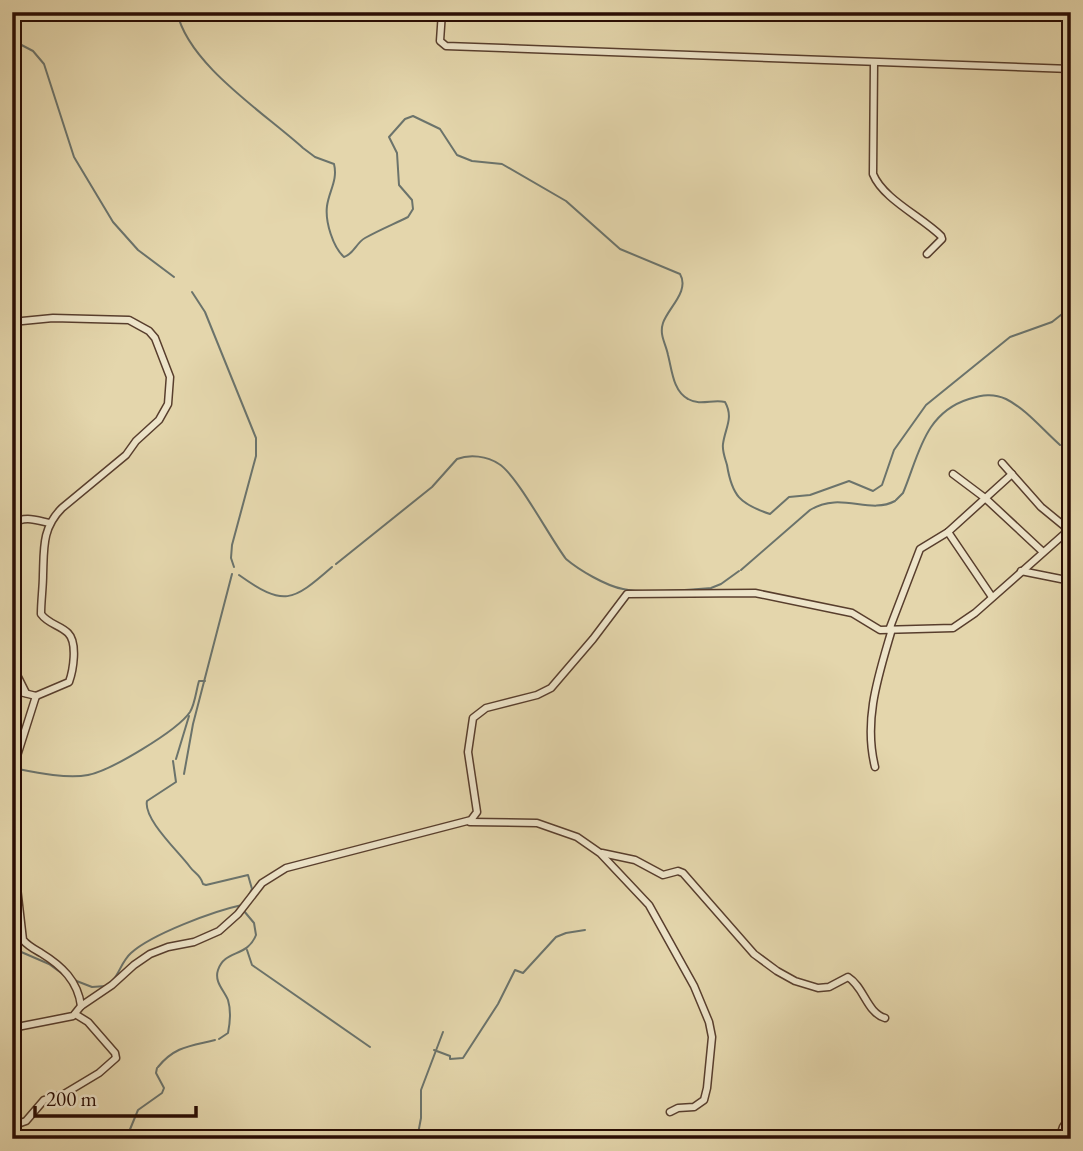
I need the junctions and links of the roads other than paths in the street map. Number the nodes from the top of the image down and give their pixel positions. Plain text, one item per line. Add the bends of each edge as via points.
1 (442, 12) edge
2 (874, 63) junction
3 (1071, 69) edge
4 (927, 254) dead end
5 (12, 322) edge
6 (1002, 463) dead end
7 (953, 474) dead end
8 (1012, 474) junction
9 (985, 498) junction
10 (50, 523) junction
11 (12, 524) edge
12 (1070, 529) edge
13 (948, 532) junction
14 (1043, 552) junction
15 (1021, 571) junction
16 (1071, 581) edge
17 (992, 597) junction
18 (890, 630) junction
19 (12, 665) edge
20 (12, 690) edge
21 (26, 693) junction
22 (36, 696) junction
23 (875, 767) dead end
24 (12, 787) edge
25 (468, 822) junction
26 (12, 844) edge
27 (600, 853) junction
28 (81, 1006) junction
29 (75, 1014) junction
30 (885, 1018) dead end
31 (12, 1028) edge
32 (670, 1112) dead end
33 (1071, 1115) edge
34 (12, 1126) edge
35 (1059, 1139) edge

1 - 2 street via 440,41 446,46
2 - 3 street
2 - 4 street via 873,174 886,191 941,236
5 - 10 street via 129,320 155,338 171,381 159,420
6 - 8 street
7 - 9 street
8 - 9 street
8 - 12 street via 1041,507
9 - 13 street
9 - 14 street
10 - 11 street via 29,518
10 - 22 street via 43,540 41,614 71,636 73,656 69,682
12 - 14 street
13 - 17 street
13 - 18 street via 920,550
14 - 15 street
15 - 16 street
15 - 17 street
17 - 18 street via 956,627
18 - 23 street via 872,705
18 - 25 street via 876,629 852,613 761,594 627,594 551,688 486,708 473,718 468,752 477,812
19 - 21 street
20 - 21 street
21 - 22 street
22 - 24 street via 16,756
25 - 27 street via 537,823 576,837
25 - 28 street via 299,863 276,873 226,927 198,941 150,954
26 - 28 street via 23,940 67,972
27 - 30 street via 635,860 663,875 683,873 768,965 818,988 848,976
27 - 32 street via 649,905 709,1022 711,1047 704,1100
28 - 29 street
29 - 31 street
29 - 34 street via 94,1028 116,1058 64,1094 44,1100 26,1121
33 - 35 street

